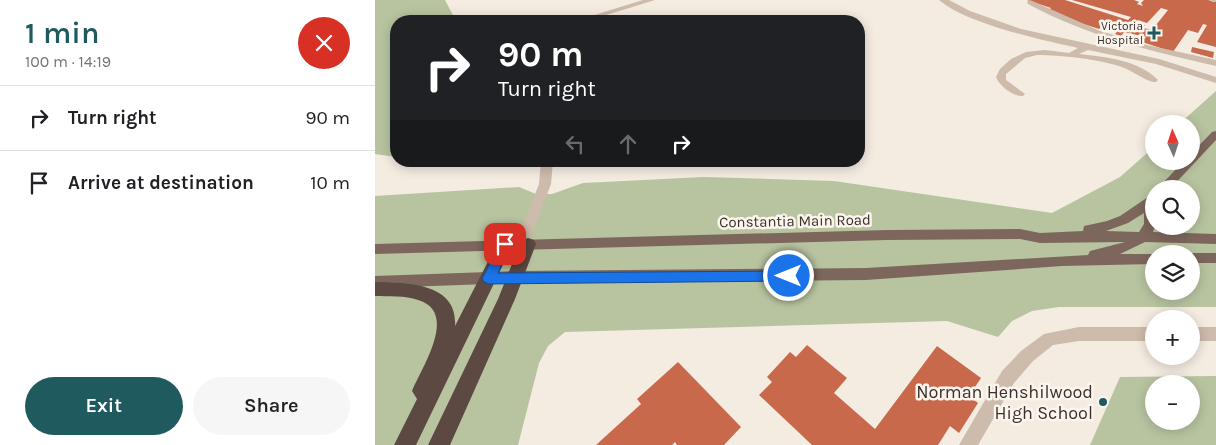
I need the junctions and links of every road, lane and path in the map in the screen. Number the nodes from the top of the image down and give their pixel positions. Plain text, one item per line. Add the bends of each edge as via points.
1 (651, 0) edge
2 (943, 0) edge
3 (1029, 1) edge
4 (600, 15) edge
5 (1085, 48) junction
6 (1073, 56) junction
7 (1216, 63) edge
8 (1153, 80) dead end
9 (1216, 80) edge
10 (1020, 94) dead end
11 (1216, 134) edge
12 (1200, 151) edge
13 (546, 167) edge
14 (1182, 170) edge
15 (1172, 180) edge
16 (1145, 204) edge
17 (1020, 234) junction
18 (1144, 237) junction
19 (1216, 239) edge
20 (505, 244) junction
21 (525, 244) junction
22 (375, 249) edge
23 (1200, 258) edge
24 (1216, 258) edge
25 (1145, 259) edge
26 (1062, 261) junction
27 (515, 277) junction
28 (489, 278) junction
29 (375, 282) edge
30 (375, 290) edge
31 (1145, 334) edge
32 (1200, 334) edge
33 (1216, 334) edge
34 (399, 445) edge
35 (405, 445) edge
36 (439, 445) edge
37 (968, 445) edge

1 - 4 lane
2 - 5 lane via 979,18
3 - 7 lane via 1052,15 1131,44
5 - 6 lane
5 - 9 lane via 1151,60
6 - 8 lane via 1126,65
6 - 10 lane via 1034,52 1016,58 1002,72 1001,78
11 - 12 main road
13 - 21 lane via 545,184
14 - 15 main road
16 - 17 main road via 1124,221 1102,228
17 - 18 main road, Constantia Main Road via 1041,238
17 - 21 main road, Constantia Main Road
18 - 19 main road, Constantia Main Road
18 - 26 main road via 1118,250
20 - 21 main road, Constantia Main Road
20 - 22 main road, Constantia Main Road
20 - 28 highway
21 - 27 highway
23 - 24 main road
25 - 26 main road
26 - 27 main road via 865,274
27 - 28 main road
27 - 36 highway
28 - 29 main road
28 - 35 highway
30 - 34 highway via 428,294 442,304 446,312 443,343
31 - 37 lane via 1079,334 1049,339 1008,377
32 - 33 lane

